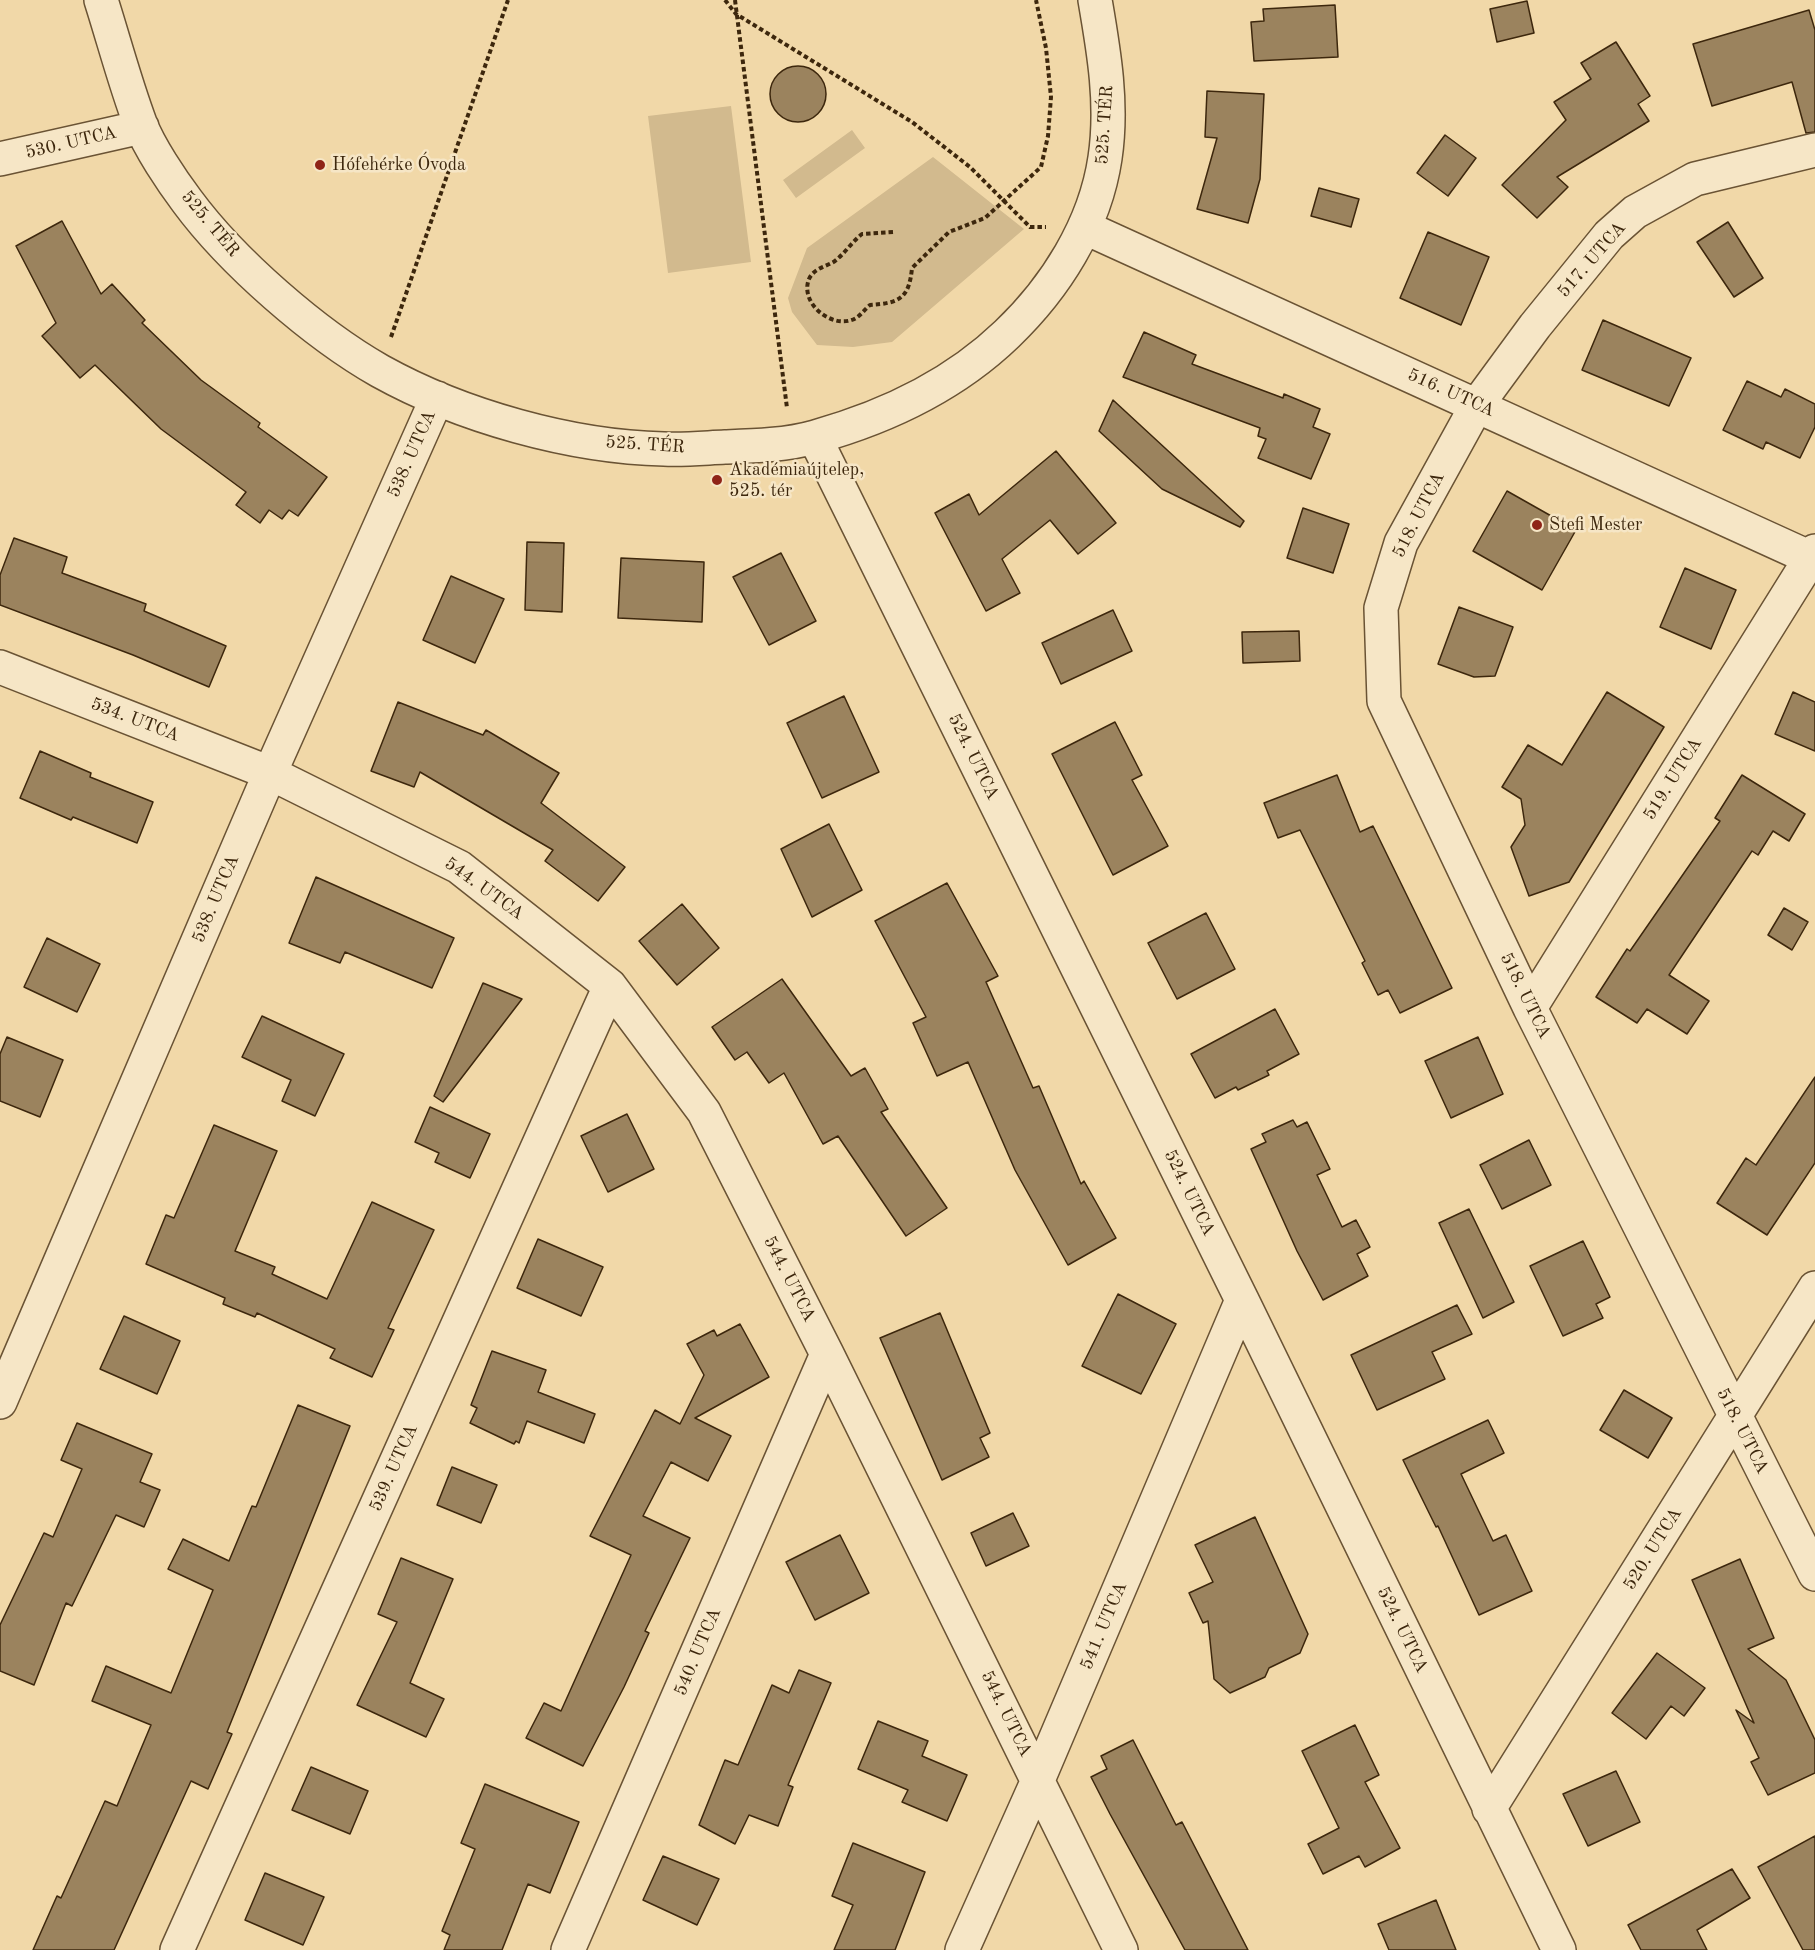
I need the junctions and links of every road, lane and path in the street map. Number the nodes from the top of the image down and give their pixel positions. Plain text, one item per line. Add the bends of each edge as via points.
1 (101, 0) edge
2 (508, 0) edge
3 (725, 0) edge
4 (735, 0) edge
5 (1036, 0) edge
6 (1095, 0) edge
7 (736, 14) junction
8 (142, 127) junction
9 (1815, 150) edge
10 (0, 159) edge
11 (1003, 200) junction
12 (1086, 228) junction
13 (893, 232) dead end
14 (380, 370) junction
15 (436, 398) junction
16 (1477, 405) junction
17 (803, 440) junction
18 (1814, 556) edge
19 (0, 667) edge
20 (270, 773) junction
21 (610, 986) junction
22 (1530, 1008) junction
23 (1815, 1288) edge
24 (1242, 1300) junction
25 (827, 1354) junction
26 (0, 1402) edge
27 (1735, 1418) junction
28 (1815, 1574) edge
29 (1038, 1780) junction
30 (1489, 1809) junction
31 (177, 1950) edge
32 (568, 1950) edge
33 (962, 1950) edge
34 (1121, 1950) edge
35 (1559, 1950) edge

1 - 8 street, 525. TÉR
2 - 14 path
3 - 7 path
4 - 7 path
5 - 11 path via 1051,97 1048,136 1041,167
6 - 12 street, 525. TÉR via 1108,77 1105,159
7 - 11 path via 912,122 970,167
7 - 17 path
8 - 10 street, 530. UTCA
8 - 14 street, 525. TÉR via 187,202 252,273 321,331
9 - 16 street, 517. UTCA via 1695,179 1635,212 1609,235
11 - 12 path via 1030,227
11 - 13 path via 985,218 949,232 912,268 911,284 905,295 892,304 870,305 856,318 841,320 821,314 811,303 807,286 810,276 835,261 862,234
12 - 16 street, 516. UTCA
12 - 17 street, 525. TÉR via 1034,308 983,358 915,402
14 - 15 street, 525. TÉR
15 - 17 street, 525. TÉR via 513,424 587,441 662,449
15 - 20 street, 538. UTCA
16 - 18 street, 516. UTCA
16 - 22 street, 518. UTCA via 1401,543 1381,608 1384,701
17 - 24 street, 524. UTCA
18 - 22 street, 519. UTCA
19 - 20 street, 534. UTCA
20 - 21 street, 544. UTCA via 459,867
20 - 26 street, 538. UTCA
21 - 25 street, 544. UTCA via 704,1112
21 - 31 street, 539. UTCA
22 - 27 street, 518. UTCA
23 - 27 street, 520. UTCA
24 - 29 street, 541. UTCA
24 - 30 street, 524. UTCA
25 - 29 street, 544. UTCA
25 - 32 street, 540. UTCA
27 - 28 street, 518. UTCA
27 - 30 street, 520. UTCA
29 - 33 street, 541. UTCA
29 - 34 street, 544. UTCA
30 - 35 street, 524. UTCA

